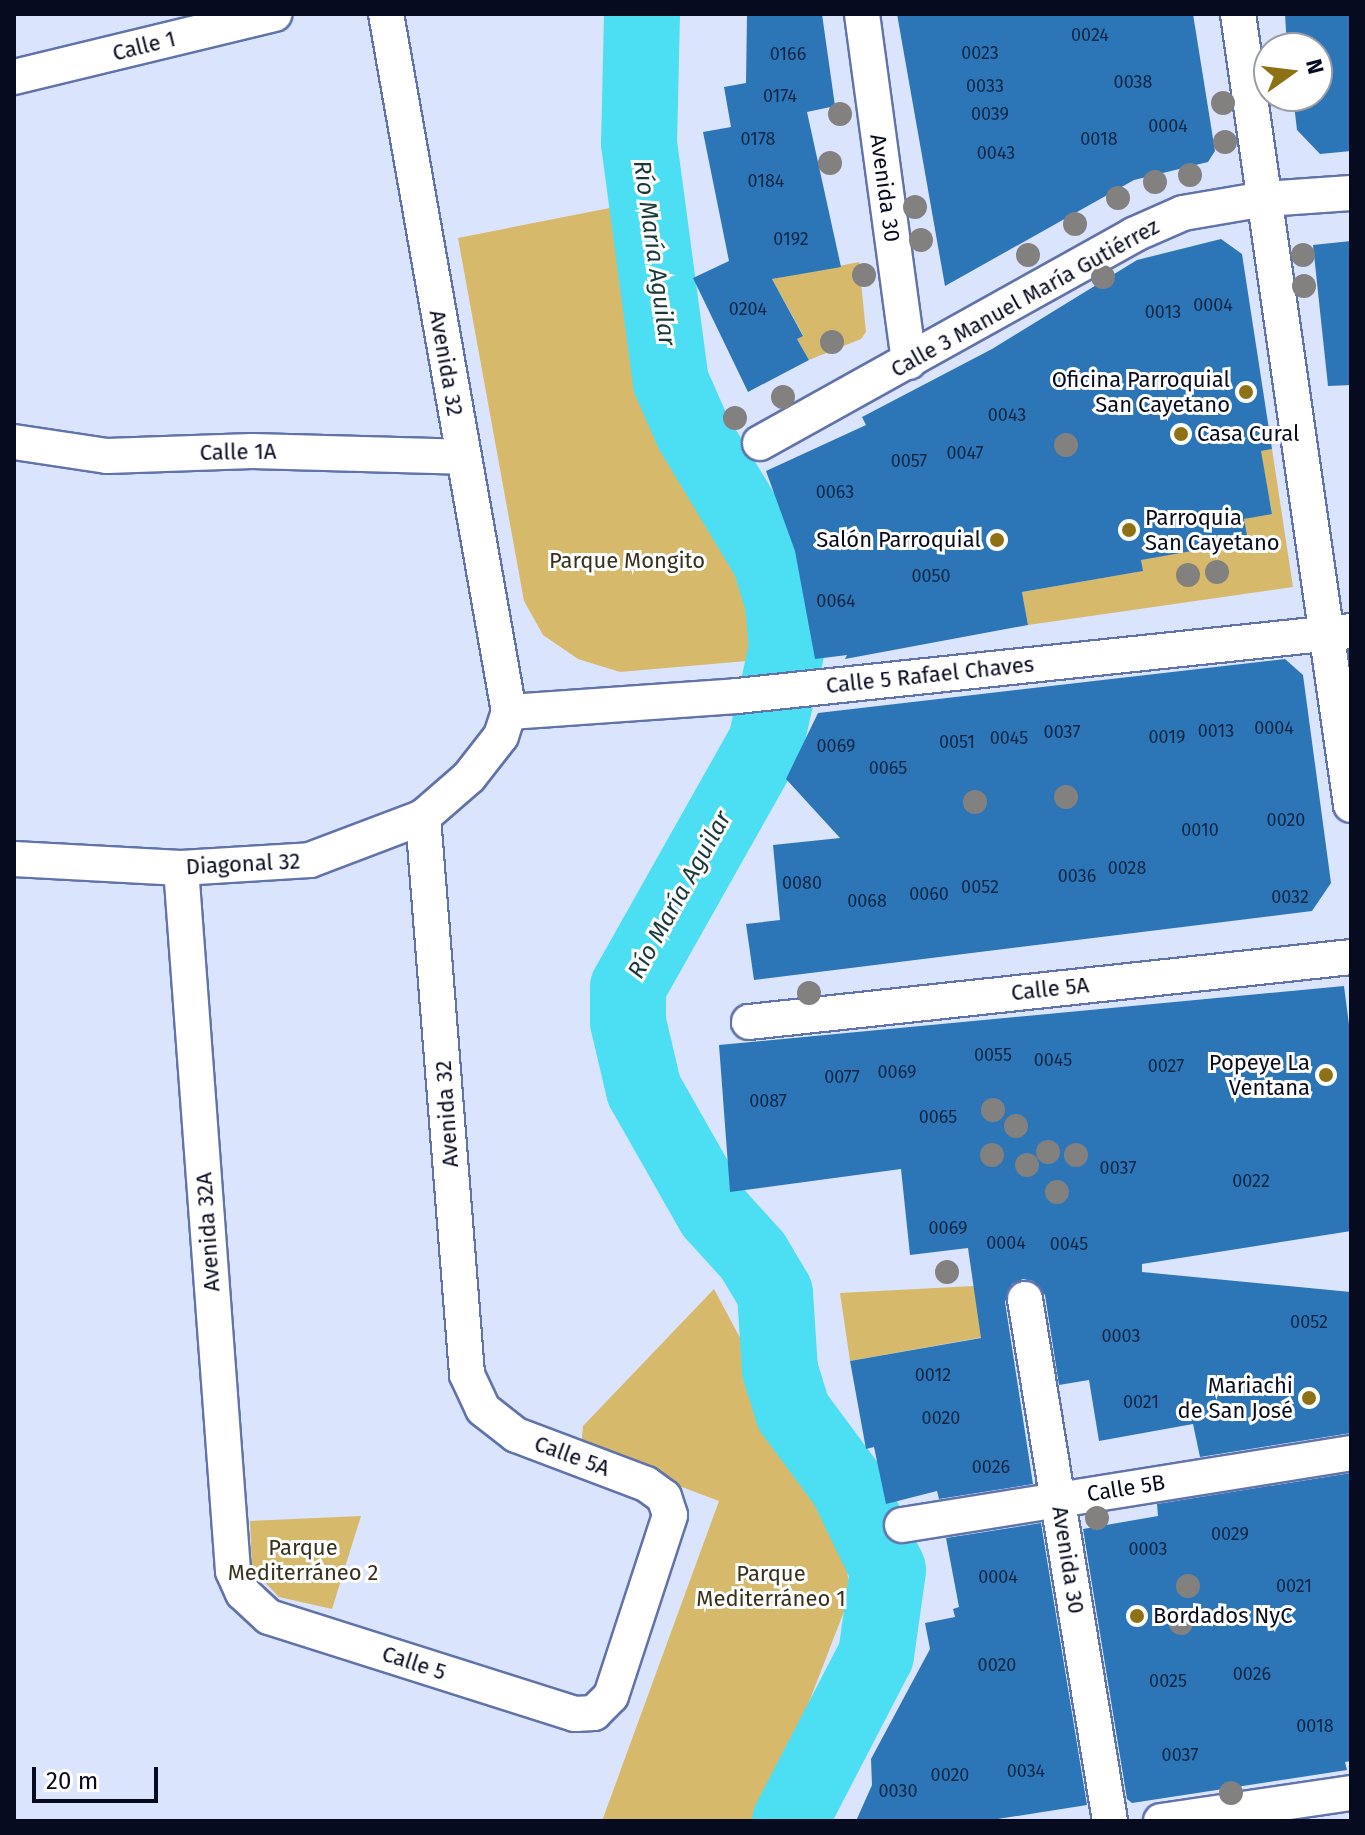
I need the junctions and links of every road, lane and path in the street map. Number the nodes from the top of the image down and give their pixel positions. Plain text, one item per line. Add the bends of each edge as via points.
1 (275, 14) edge
2 (386, 14) edge
3 (862, 14) edge
4 (1238, 14) edge
5 (14, 77) edge
6 (1351, 193) edge
7 (1265, 199) junction
8 (909, 362) junction
9 (14, 442) edge
10 (760, 443) dead end
11 (462, 457) junction
12 (1338, 632) edge
13 (509, 712) junction
14 (1351, 805) edge
15 (423, 817) junction
16 (14, 859) edge
17 (181, 868) junction
18 (1351, 957) edge
19 (749, 1022) dead end
20 (1025, 1299) dead end
21 (483, 1409) joint
22 (1351, 1453) edge
23 (1058, 1499) junction
24 (902, 1525) dead end
25 (243, 1593) joint
26 (594, 1713) joint
27 (1351, 1793) edge
28 (1110, 1821) edge
29 (1161, 1821) edge

1 - 5 street, Calle 1
2 - 11 street, Avenida 32
3 - 8 street, Avenida 30
4 - 7 street
6 - 7 street, Calle 3 Manuel María Gutiérrez
7 - 8 street, Calle 3 Manuel María Gutiérrez via 1183,213 1133,235
7 - 12 street
8 - 10 street, Calle 3 Manuel María Gutiérrez
9 - 11 street, Calle 1A via 107,456 252,451
11 - 13 street, Avenida 32
12 - 13 street, Calle 5 Rafael Chaves via 737,696
12 - 14 street
13 - 15 street, Diagonal 32 via 501,736 469,777
15 - 17 street, Diagonal 32 via 310,860
15 - 21 street, Avenida 32 via 467,1374
16 - 17 street, Diagonal 32
17 - 25 street, Avenida 32A via 233,1571
18 - 19 street, Calle 5A
20 - 23 street, Avenida 30
21 - 26 street, Calle 5A via 516,1435 646,1484 664,1497 670,1515 651,1576 611,1696
22 - 23 street, Calle 5B
23 - 24 street, Calle 5B
23 - 28 street, Avenida 30
25 - 26 street, Calle 5 via 269,1617 575,1714
27 - 29 street

